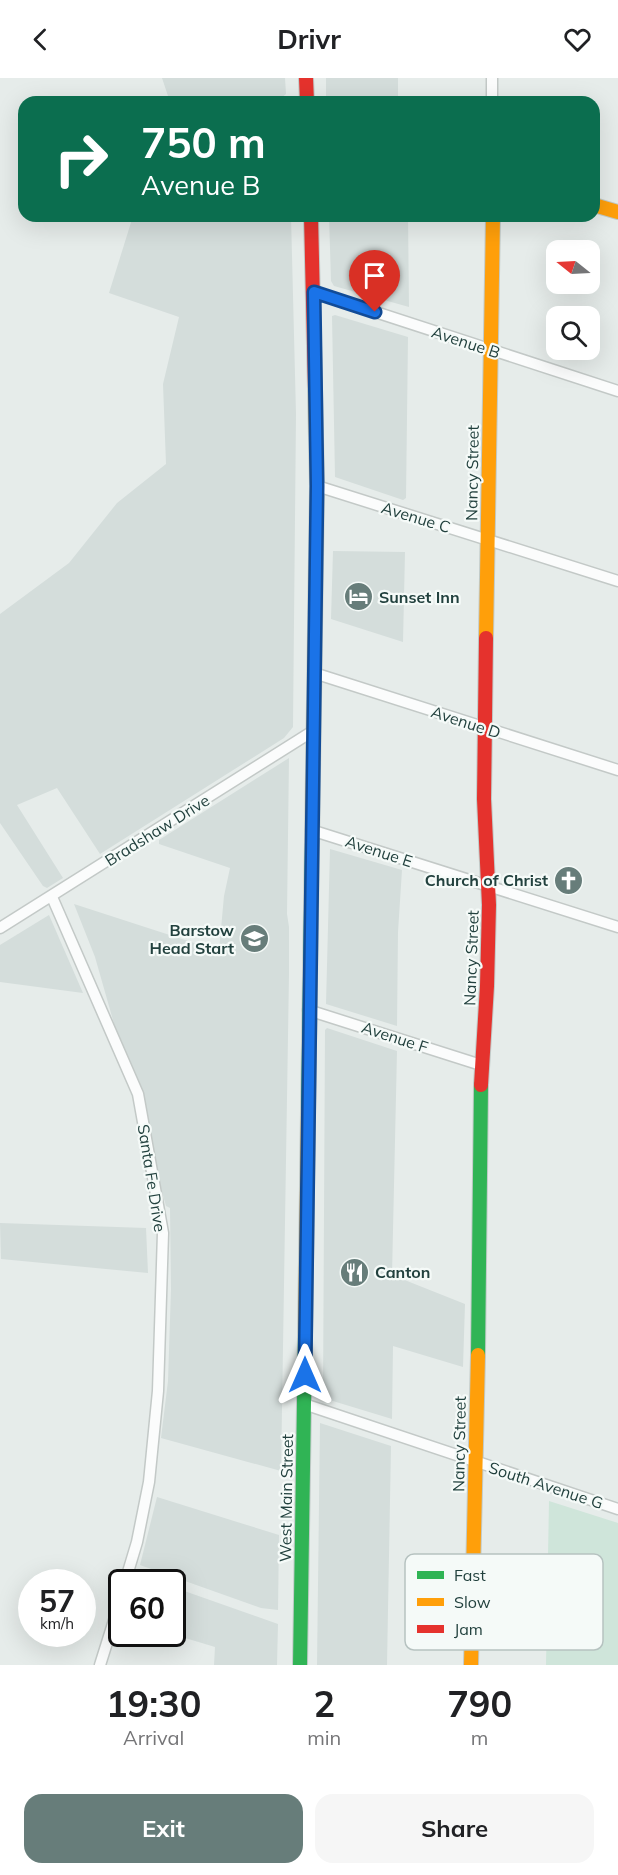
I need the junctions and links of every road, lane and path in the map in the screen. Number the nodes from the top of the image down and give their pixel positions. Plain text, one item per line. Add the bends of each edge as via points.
1 (306, 78) edge
2 (492, 78) edge
3 (307, 96) edge
4 (492, 96) edge
5 (600, 207) edge
6 (618, 212) edge
7 (311, 222) edge
8 (493, 222) edge
9 (314, 292) junction
10 (491, 350) junction
11 (618, 392) edge
12 (317, 486) junction
13 (488, 539) junction
14 (618, 581) edge
15 (314, 673) junction
16 (485, 728) junction
17 (313, 731) junction
18 (618, 770) edge
19 (311, 830) junction
20 (489, 886) junction
21 (52, 897) junction
22 (618, 927) edge
23 (0, 928) edge
24 (308, 1010) junction
25 (481, 1065) junction
26 (304, 1404) junction
27 (475, 1462) junction
28 (618, 1509) edge
29 (473, 1554) edge
30 (129, 1569) edge
31 (108, 1640) edge
32 (471, 1650) edge
33 (100, 1665) edge
34 (300, 1665) edge
35 (471, 1665) edge

1 - 3 main road
2 - 4 street
5 - 6 main road
7 - 9 main road, West Main Street
8 - 10 main road, Nancy Street
9 - 10 street, Avenue B
9 - 12 main road, West Main Street
10 - 11 street, Avenue B
10 - 13 main road, Nancy Street
12 - 13 street, Avenue C
12 - 15 main road, West Main Street
13 - 14 street, Avenue C
13 - 16 main road, Nancy Street
15 - 16 street, Avenue D
15 - 17 main road, West Main Street
16 - 18 street, Avenue D
16 - 20 main road, Nancy Street
17 - 19 main road, West Main Street
17 - 21 street, Bradshaw Drive
19 - 20 street, Avenue E
19 - 24 main road, West Main Street
20 - 22 street, Avenue E
20 - 25 main road, Nancy Street via 488,986
21 - 23 street, Bradshaw Drive
21 - 30 street, Santa Fe Drive via 138,1094 163,1233 158,1390 149,1482
24 - 25 street, Avenue F
24 - 26 main road, West Main Street
25 - 27 main road, Nancy Street
26 - 27 street, South Avenue G
26 - 34 main road, West Main Street
27 - 28 street, South Avenue G
27 - 29 main road, Nancy Street
31 - 33 street
32 - 35 main road, Nancy Street

